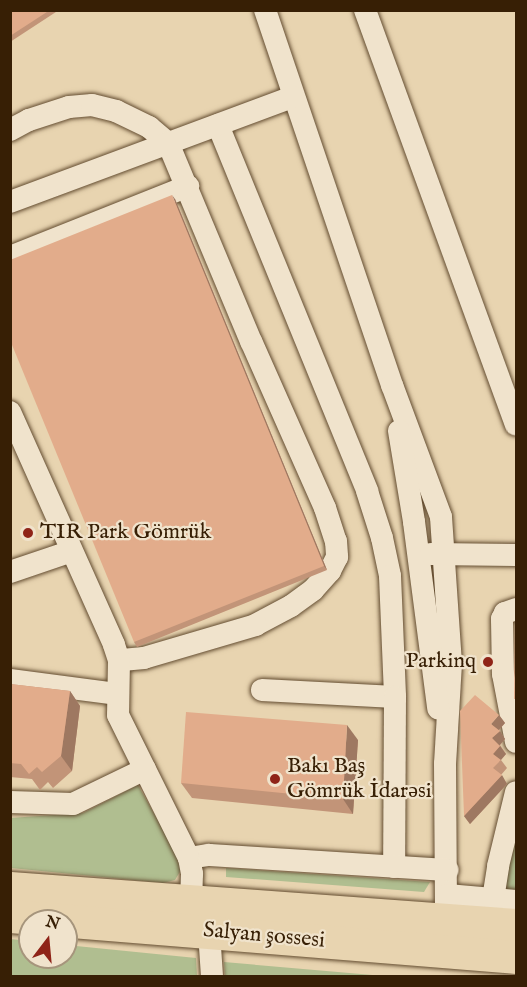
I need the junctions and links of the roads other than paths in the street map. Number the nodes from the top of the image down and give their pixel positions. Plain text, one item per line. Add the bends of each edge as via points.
1 (265, 10) edge
2 (365, 10) edge
3 (293, 97) junction
4 (218, 125) junction
5 (10, 130) edge
6 (168, 143) junction
7 (188, 186) junction
8 (10, 202) edge
9 (10, 257) edge
10 (392, 386) junction
11 (10, 412) edge
12 (516, 424) edge
13 (72, 551) junction
14 (419, 554) junction
15 (446, 555) junction
16 (516, 555) edge
17 (10, 572) edge
18 (516, 609) edge
19 (118, 660) junction
20 (10, 680) edge
21 (262, 690) dead end
22 (118, 694) junction
23 (395, 697) junction
24 (516, 742) edge
25 (445, 764) junction
26 (145, 770) junction
27 (516, 792) edge
28 (10, 802) edge
29 (189, 858) junction
30 (394, 867) junction
31 (448, 870) junction
32 (10, 888) edge
33 (493, 899) junction
34 (190, 901) junction
35 (516, 901) edge
36 (446, 907) junction
37 (10, 916) edge
38 (516, 926) edge
39 (209, 932) junction
40 (516, 957) edge
41 (212, 976) edge

1 - 3 lane
2 - 12 lane
3 - 4 lane
3 - 10 lane
4 - 6 lane
4 - 23 lane via 367,491 382,538 390,576
5 - 6 lane via 69,107 92,105 116,111 149,127
6 - 7 lane
6 - 8 lane
7 - 9 lane
7 - 19 lane via 251,341 326,508 336,541 336,557 330,571 313,590 256,625 144,658
10 - 14 lane
10 - 15 lane via 436,500
11 - 13 lane
13 - 17 lane
13 - 19 lane
14 - 15 lane
14 - 25 lane
15 - 16 lane
15 - 25 lane via 451,663
18 - 24 lane via 505,613 502,619 503,674
19 - 22 lane
20 - 22 lane
21 - 23 lane
22 - 26 lane via 122,728
23 - 30 lane
25 - 31 lane
26 - 28 lane via 73,804
26 - 29 lane
27 - 33 lane
29 - 30 lane via 209,855
29 - 34 lane
30 - 31 lane
31 - 36 lane
32 - 34 highway, Salyan şossesi
33 - 35 lane
33 - 36 lane
34 - 36 highway, Salyan şossesi
36 - 38 highway, Salyan şossesi
37 - 39 highway, Salyan şossesi
39 - 40 highway, Salyan şossesi
39 - 41 lane

